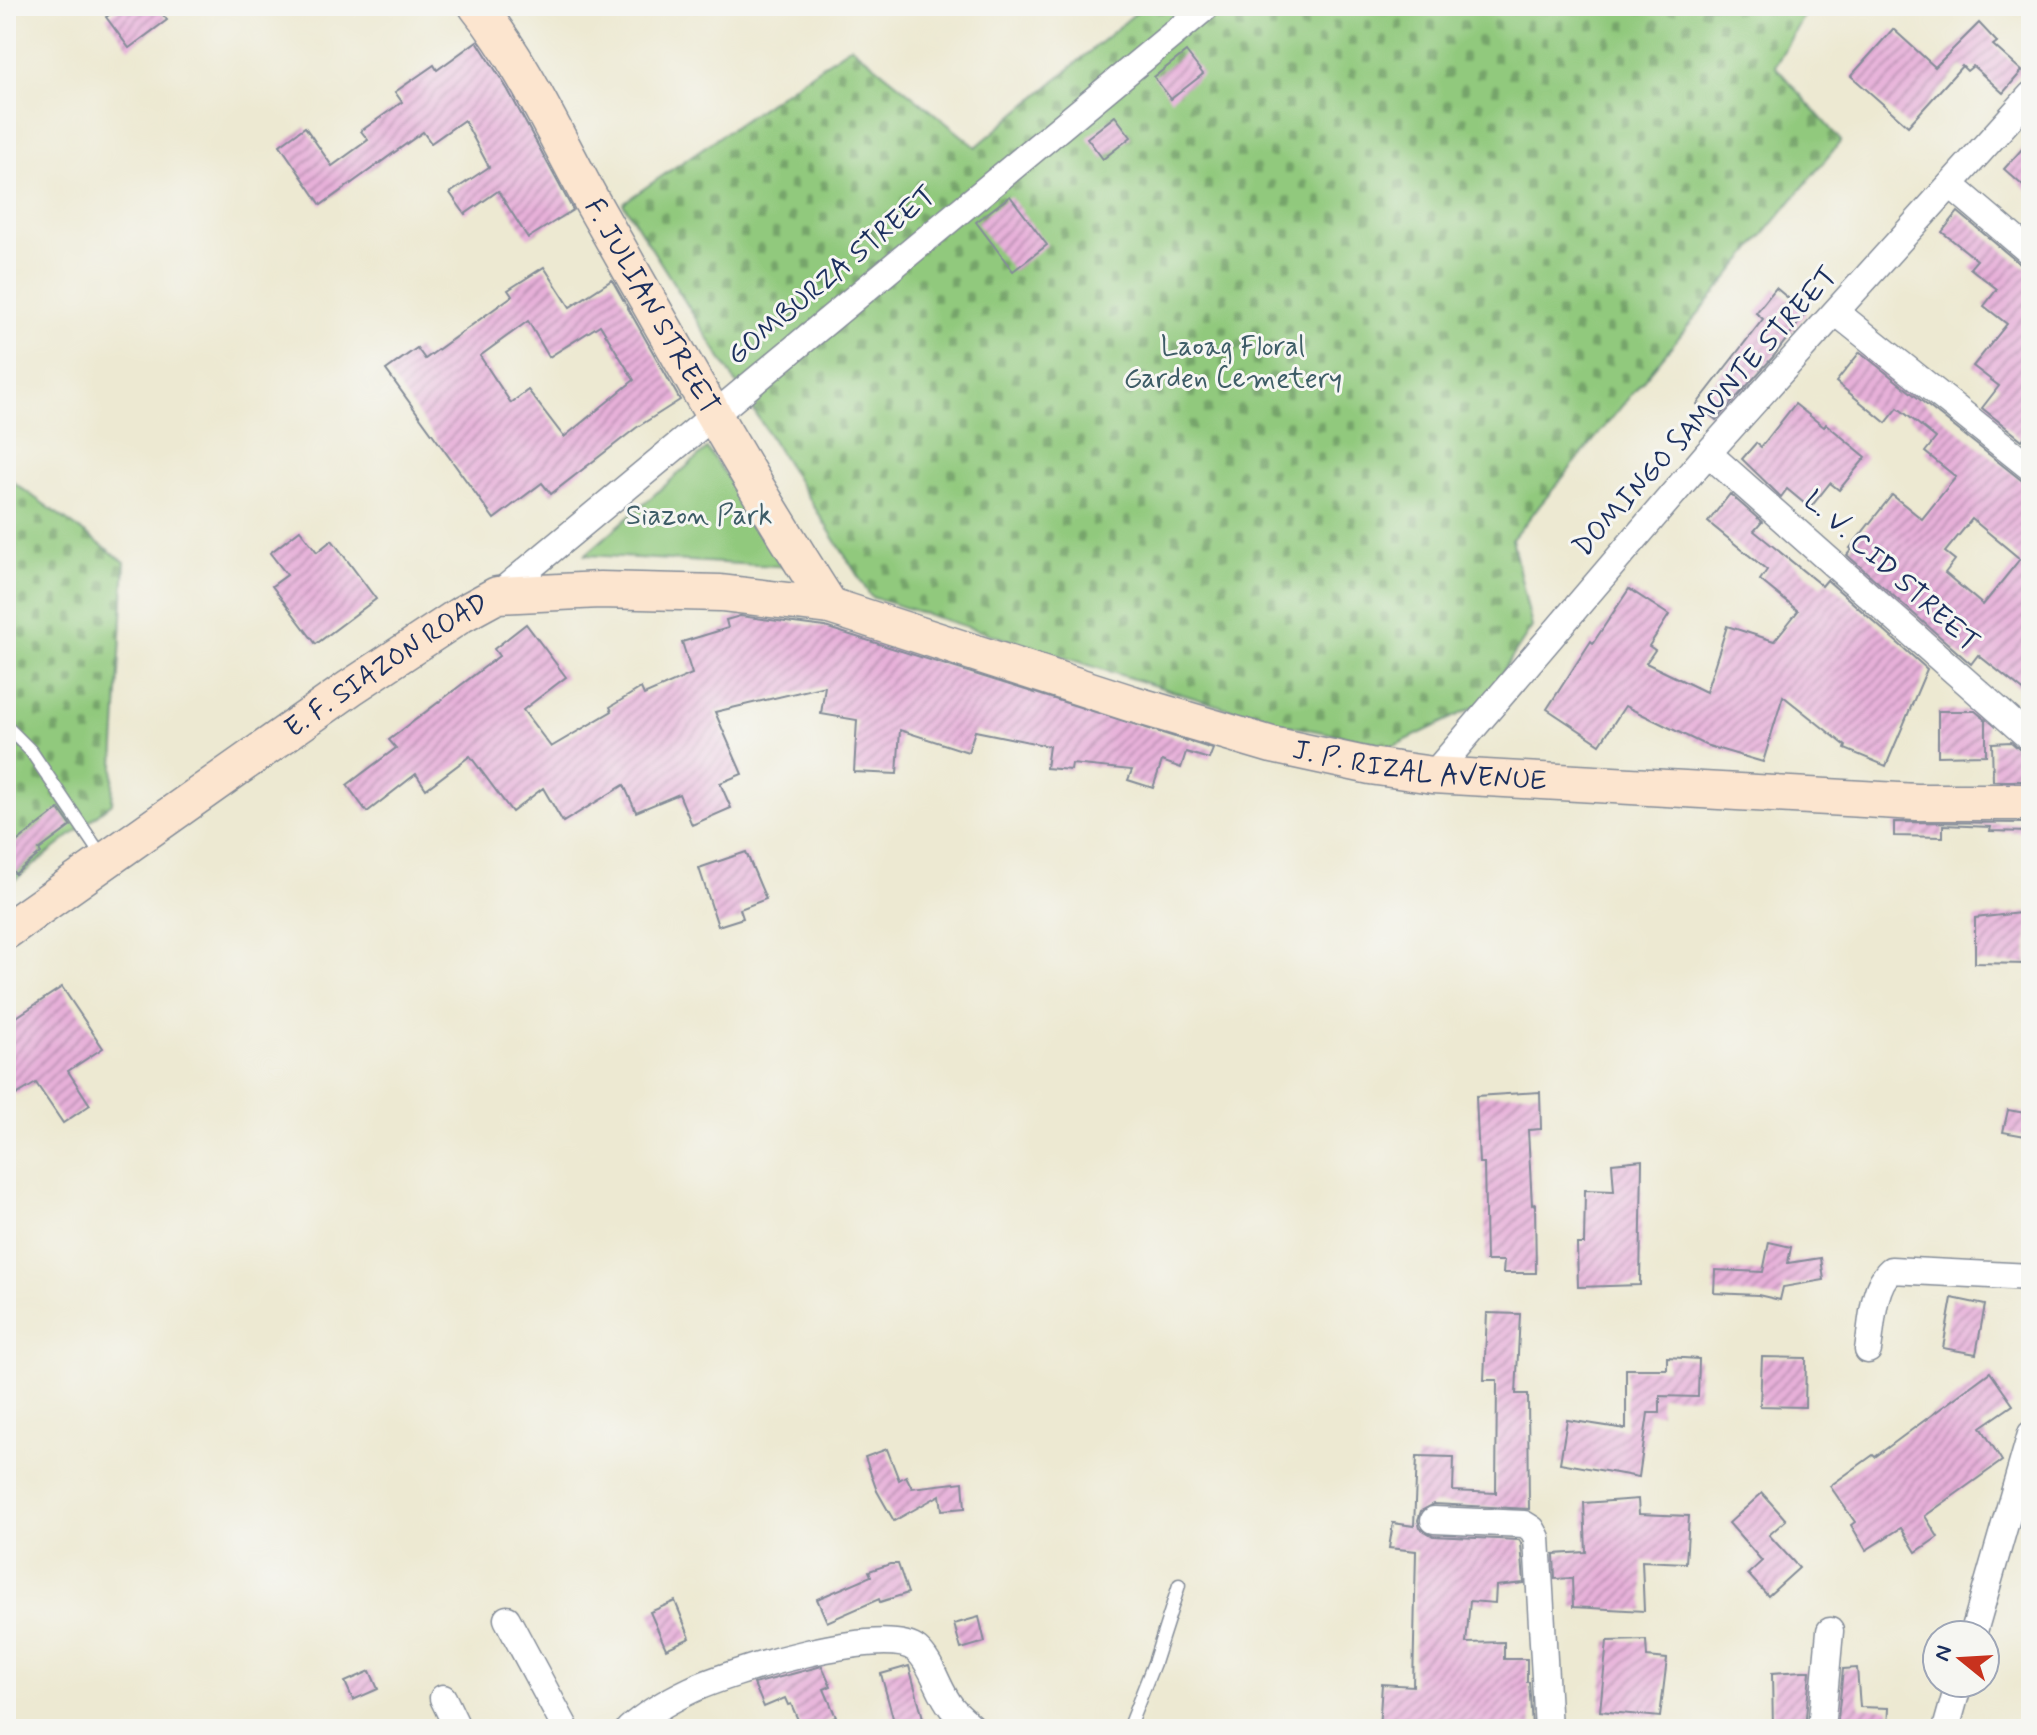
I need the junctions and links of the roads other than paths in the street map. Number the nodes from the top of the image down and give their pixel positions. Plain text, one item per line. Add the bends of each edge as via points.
1 (477, 6) edge
2 (1207, 6) edge
3 (2031, 95) edge
4 (1951, 185) junction
5 (2031, 253) edge
6 (1837, 313) junction
7 (715, 414) junction
8 (1708, 453) junction
9 (2031, 468) edge
10 (497, 595) junction
11 (830, 606) junction
12 (6, 726) edge
13 (2031, 739) edge
14 (1433, 775) junction
15 (2031, 802) edge
16 (104, 861) junction
17 (6, 931) edge
18 (2031, 1277) edge
19 (1868, 1350) dead end
20 (2031, 1434) edge
21 (1434, 1520) dead end
22 (1179, 1585) dead end
23 (507, 1619) dead end
24 (1978, 1619) edge
25 (1830, 1631) dead end
26 (443, 1698) dead end
27 (1954, 1699) edge
28 (458, 1729) edge
29 (566, 1729) edge
30 (629, 1729) edge
31 (974, 1729) edge
32 (1128, 1729) edge
33 (1548, 1729) edge
34 (1821, 1729) edge
35 (1946, 1729) edge

1 - 7 main road, F. JULIAN STREET via 531,84
2 - 7 street, GOMBURZA STREET
3 - 4 street, DOMINGO SAMONTE STREET
4 - 5 street
4 - 6 street, DOMINGO SAMONTE STREET
6 - 8 street, DOMINGO SAMONTE STREET
6 - 9 street
7 - 10 street, GOMBURZA STREET
7 - 11 main road, F. JULIAN STREET via 764,504
8 - 13 street, L. V. CID STREET
8 - 14 street, DOMINGO SAMONTE STREET
10 - 11 main road, E. F. SIAZON ROAD via 600,590 721,593
10 - 16 main road, E. F. SIAZON ROAD via 362,680
11 - 14 main road, J. P. RIZAL AVENUE via 1272,745
12 - 16 lane via 31,751
14 - 15 main road, J. P. RIZAL AVENUE via 1917,802
16 - 17 main road, E. F. SIAZON ROAD
18 - 19 street via 1891,1270 1879,1292
20 - 24 street
21 - 33 street via 1524,1524 1537,1538
22 - 32 lane
23 - 29 street
25 - 34 street
26 - 28 street
27 - 35 street
30 - 31 street via 650,1710 694,1688 788,1656 900,1642 917,1650 951,1707

